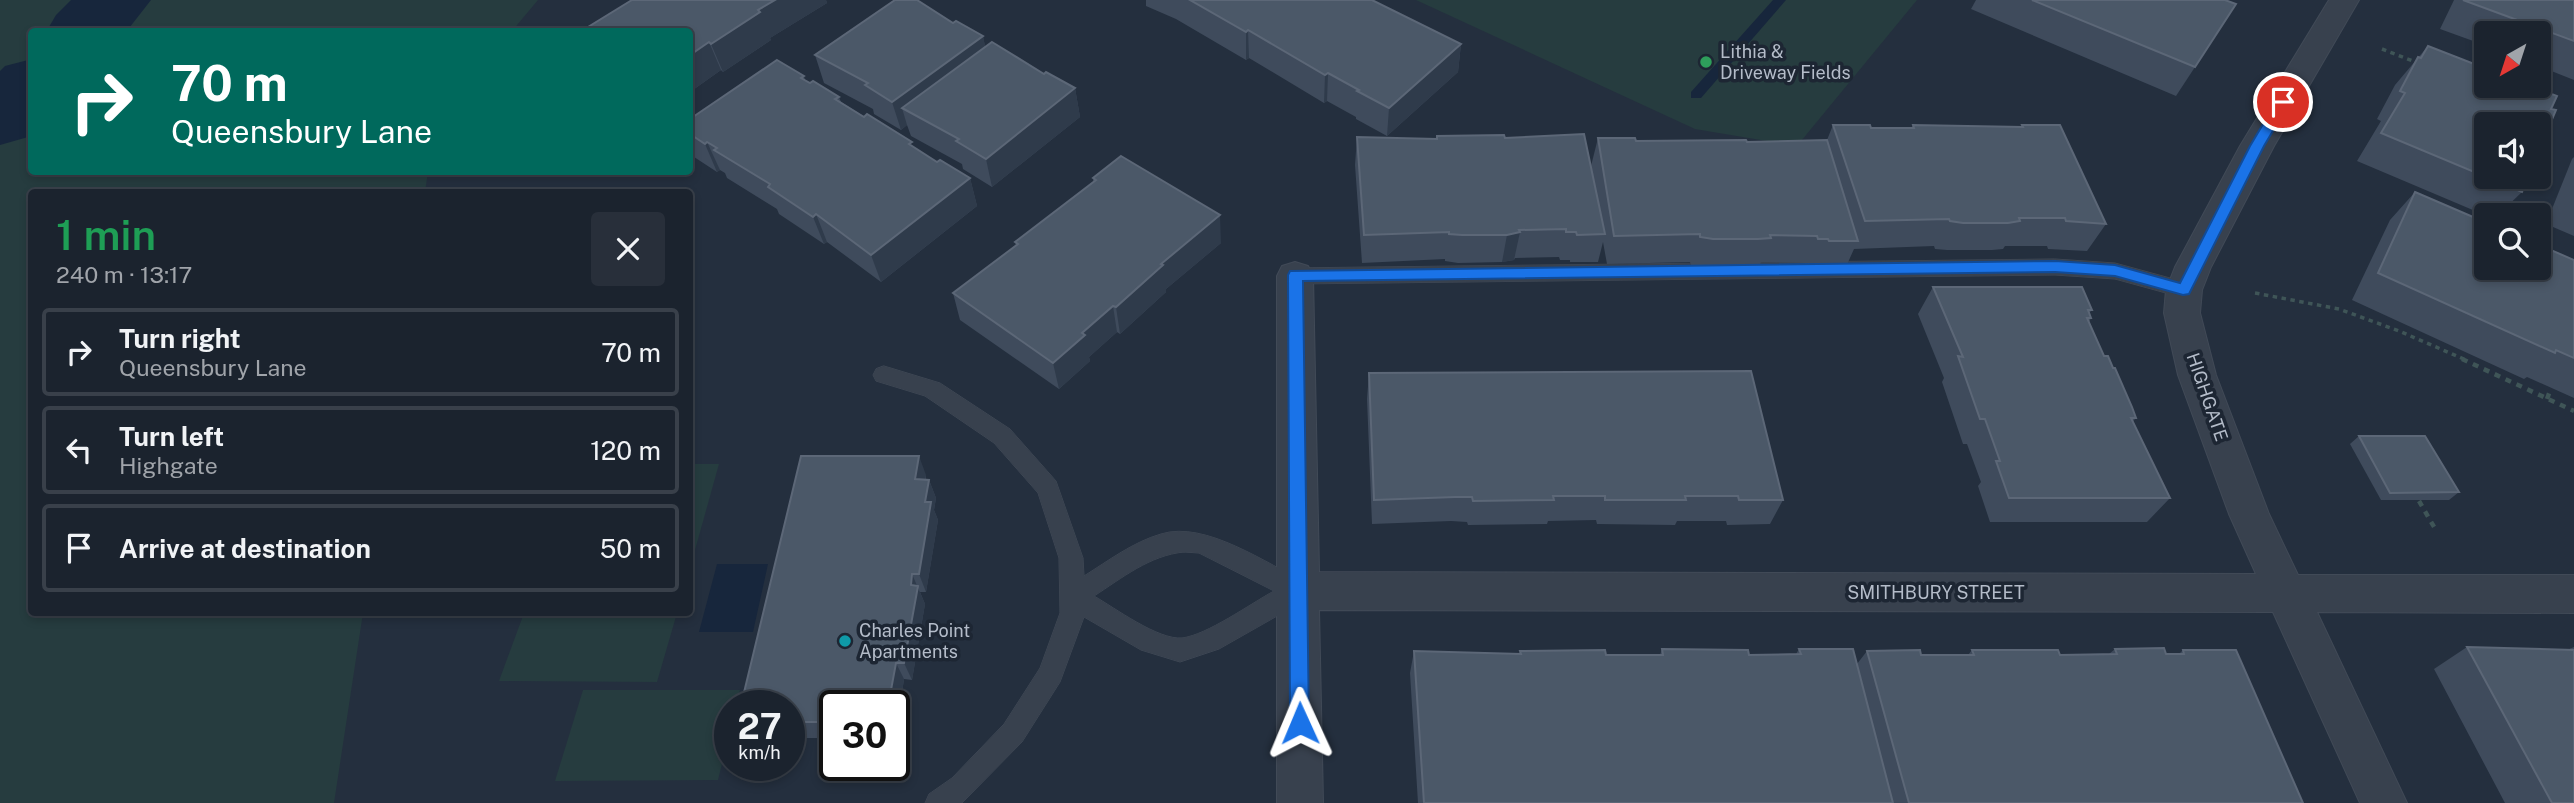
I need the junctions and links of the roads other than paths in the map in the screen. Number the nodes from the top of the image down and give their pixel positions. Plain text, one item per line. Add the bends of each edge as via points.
1 (2344, 0) edge
2 (1295, 275) joint
3 (2183, 290) junction
4 (884, 375) dead end
5 (1298, 590) junction
6 (2286, 594) junction
7 (2574, 594) edge
8 (1072, 596) junction
9 (939, 803) edge
10 (1300, 803) edge
11 (2384, 803) edge

1 - 3 street via 2257,146
2 - 3 lane via 2055,267 2115,271
2 - 5 street
3 - 6 street, HIGHGATE via 2182,313 2197,375 2249,514
4 - 8 lane via 932,389 1002,436 1048,488 1071,558
5 - 6 street, SMITHBURY STREET
5 - 8 lane via 1202,543 1184,541 1146,551
5 - 8 lane via 1210,641 1180,650 1150,642
5 - 10 street
6 - 7 street, SMITHBURY STREET
6 - 11 street, HIGHGATE
8 - 9 lane via 1073,613 1051,674 1013,733 962,787

